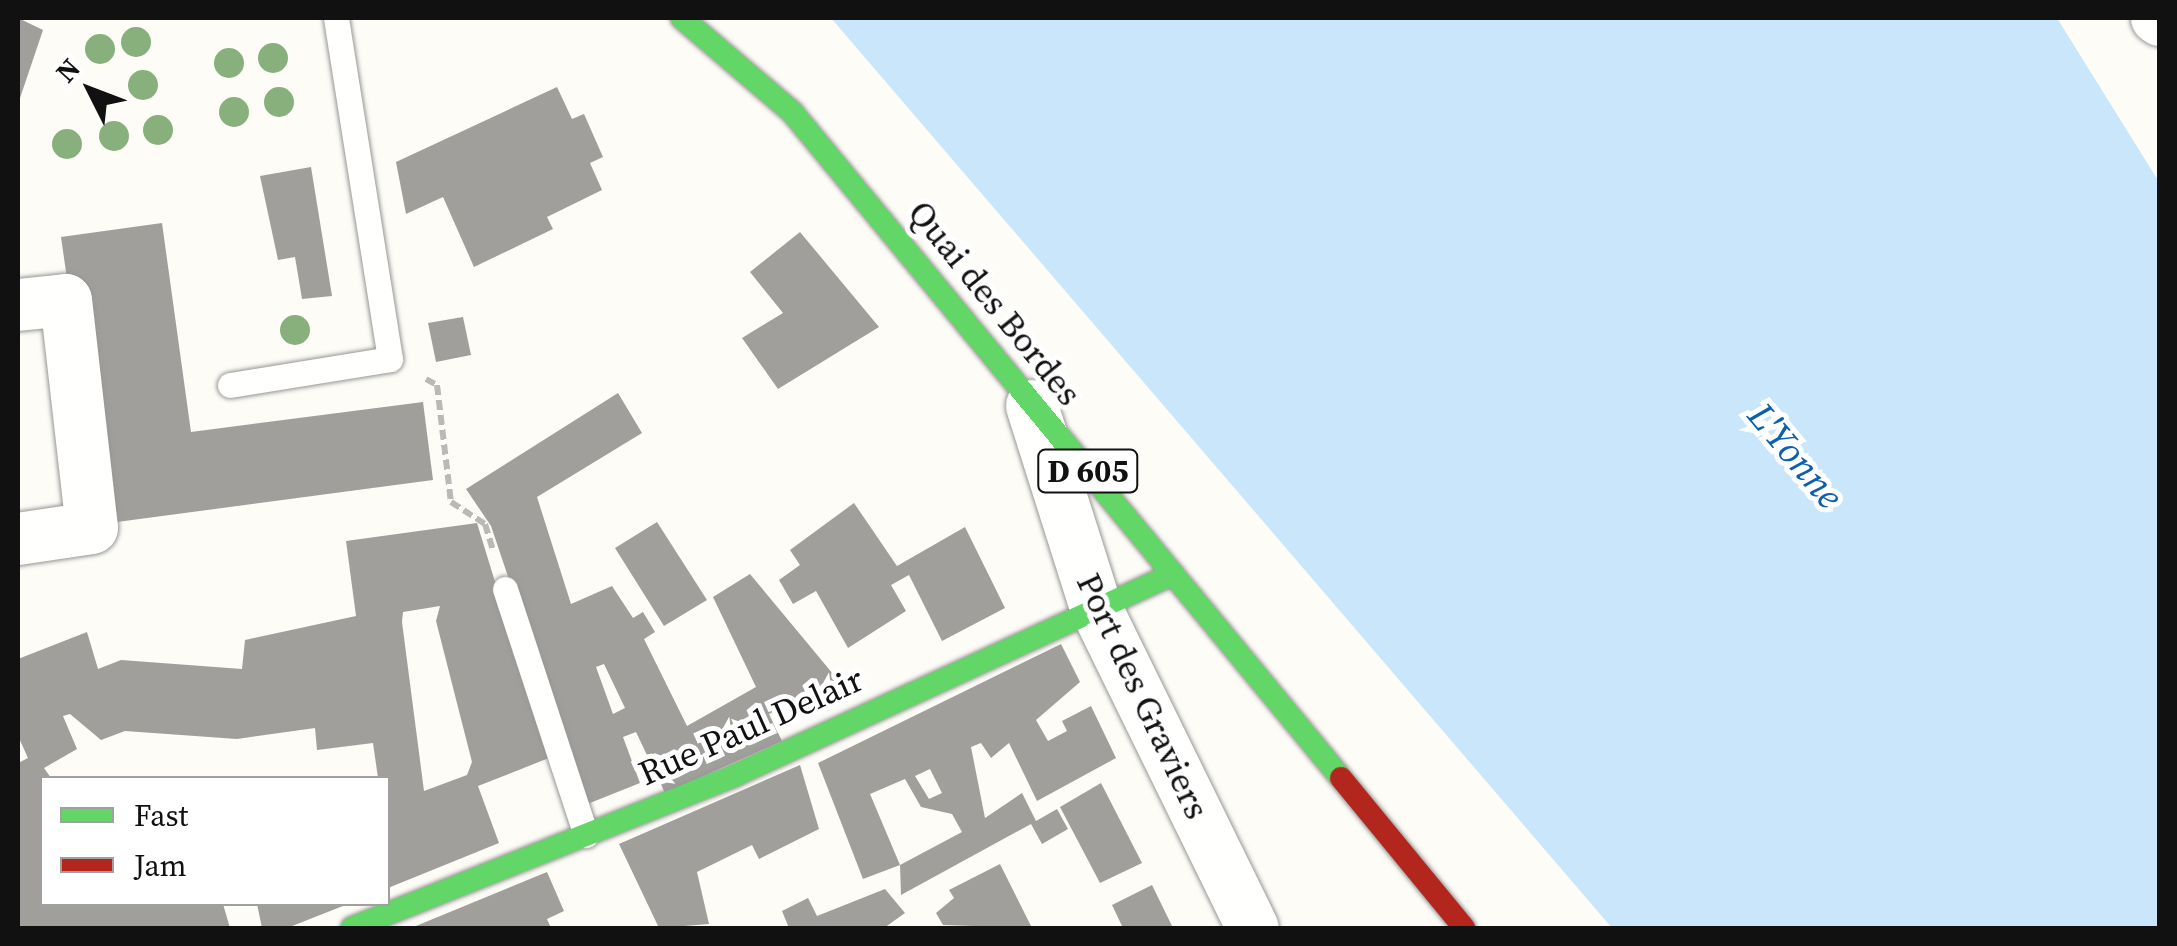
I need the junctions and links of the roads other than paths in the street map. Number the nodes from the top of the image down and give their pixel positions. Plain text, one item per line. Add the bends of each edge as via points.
1 (336, 18) edge
2 (682, 18) edge
3 (18, 304) edge
4 (230, 386) dead end
5 (1030, 400) junction
6 (18, 539) edge
7 (1172, 574) junction
8 (505, 589) road end
9 (1096, 608) junction
10 (586, 835) junction
11 (352, 928) edge
12 (1253, 928) edge
13 (1464, 928) edge

1 - 4 lane via 390,360
2 - 5 main road, Quai des Bordes / D 605 via 792,112
3 - 6 street via 66,300 92,528
5 - 7 main road, Quai des Bordes / D 605
5 - 9 street, Port des Graviers
7 - 9 main road, Rue Paul Delair
7 - 13 main road, Quai des Bordes / D 605
8 - 10 lane
9 - 10 main road, Rue Paul Delair
9 - 12 street, Port des Graviers
10 - 11 main road, Rue Paul Delair

